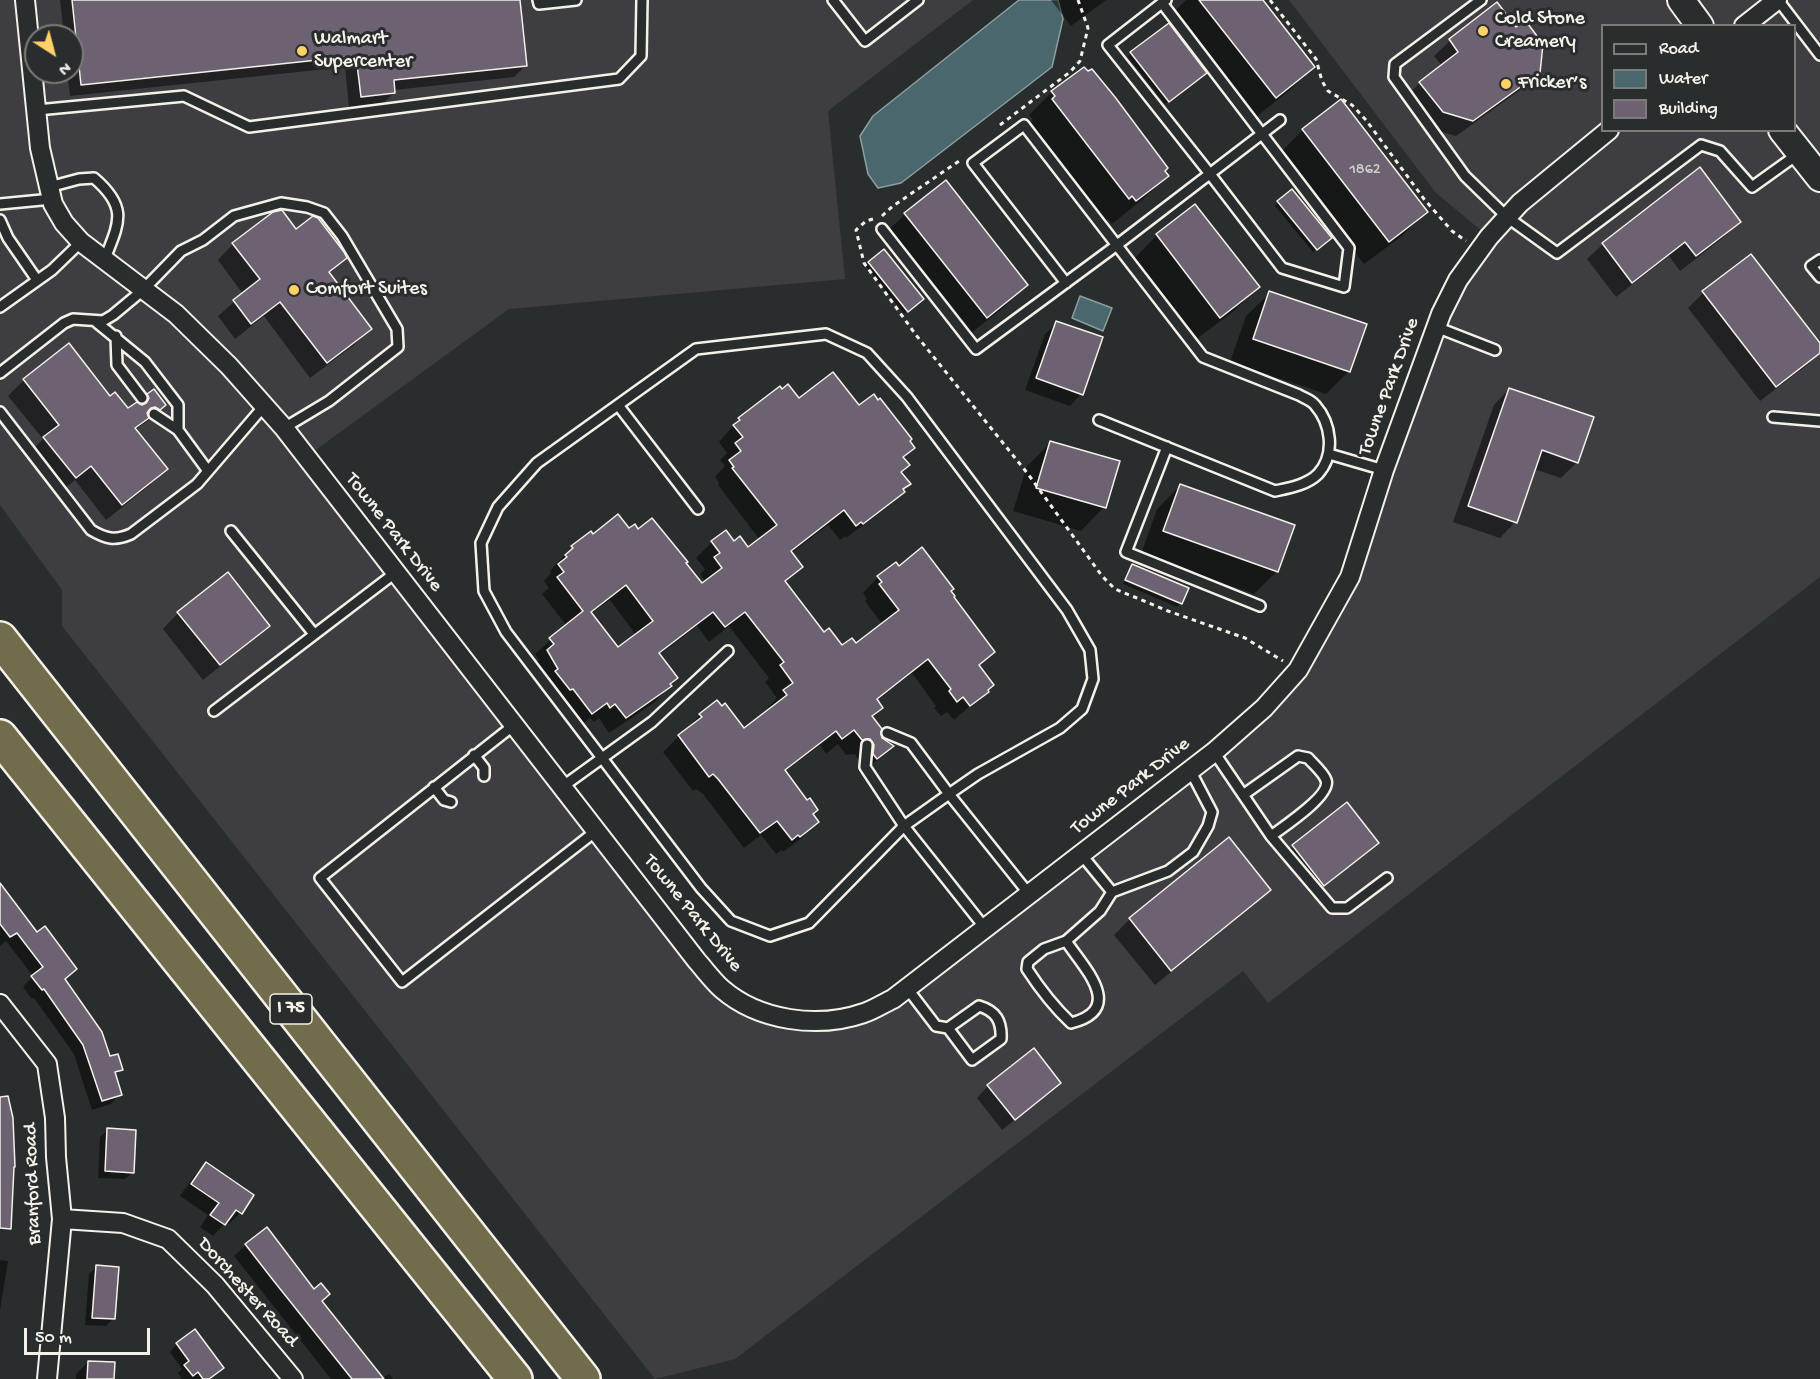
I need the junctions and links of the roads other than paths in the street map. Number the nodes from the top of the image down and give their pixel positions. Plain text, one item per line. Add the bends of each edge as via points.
1 (25, 0) edge
2 (538, 0) edge
3 (576, 0) edge
4 (642, 0) edge
5 (833, 0) edge
6 (918, 0) edge
7 (1481, 0) edge
8 (1681, 0) edge
9 (1778, 0) edge
10 (1164, 2) edge
11 (1699, 24) edge
12 (1747, 24) edge
13 (1820, 55) edge
14 (37, 110) junction
15 (1280, 120) dead end
16 (1607, 132) edge
17 (1784, 132) edge
18 (1262, 134) junction
19 (1800, 153) junction
20 (1210, 174) junction
21 (1820, 178) edge
22 (50, 193) junction
23 (0, 204) edge
24 (1507, 217) junction
25 (0, 220) edge
26 (882, 229) dead end
27 (81, 242) junction
28 (1117, 245) junction
29 (1820, 260) edge
30 (105, 261) junction
31 (1820, 277) edge
32 (38, 280) junction
33 (1066, 283) junction
34 (143, 290) junction
35 (0, 307) edge
36 (95, 321) junction
37 (1436, 327) junction
38 (116, 336) junction
39 (1495, 350) dead end
40 (0, 373) edge
41 (142, 398) dead end
42 (618, 405) junction
43 (264, 406) junction
44 (0, 412) edge
45 (154, 414) dead end
46 (1773, 417) dead end
47 (1099, 420) dead end
48 (1820, 421) edge
49 (284, 428) junction
50 (178, 430) junction
51 (1167, 447) junction
52 (1329, 454) junction
53 (1384, 470) junction
54 (208, 471) junction
55 (698, 509) dead end
56 (231, 531) dead end
57 (395, 573) junction
58 (1260, 606) dead end
59 (314, 634) junction
60 (0, 639) edge
61 (728, 651) dead end
62 (214, 711) dead end
63 (514, 725) junction
64 (887, 733) dead end
65 (0, 737) edge
66 (867, 745) dead end
67 (1214, 752) junction
68 (474, 755) junction
69 (602, 756) junction
70 (1190, 770) junction
71 (484, 776) dead end
72 (434, 787) junction
73 (562, 787) junction
74 (949, 794) junction
75 (1243, 795) junction
76 (451, 802) dead end
77 (904, 826) junction
78 (596, 831) junction
79 (1271, 836) junction
80 (1081, 854) junction
81 (1387, 878) dead end
82 (1112, 892) junction
83 (1029, 894) junction
84 (985, 928) junction
85 (1066, 941) junction
86 (907, 988) junction
87 (0, 1004) edge
88 (948, 1028) junction
89 (62, 1219) junction
90 (47, 1379) edge
91 (293, 1379) edge
92 (515, 1379) edge
93 (583, 1379) edge

1 - 14 street, Towne Park Drive
2 - 3 lane via 539,4
4 - 14 lane via 641,56 619,79 249,127 184,96
5 - 6 lane via 866,41
7 - 24 lane via 1395,64 1394,77 1465,176
8 - 11 street
9 - 12 street
9 - 13 lane
10 - 18 lane
10 - 20 lane via 1108,45
14 - 22 street, Towne Park Drive
15 - 18 lane
16 - 24 street, Towne Park Drive
17 - 19 street
18 - 20 lane
18 - 20 lane via 1349,248 1344,287 1282,268
19 - 21 street
19 - 24 lane via 1752,187 1720,151 1701,145 1557,253
20 - 28 lane
22 - 23 lane
22 - 27 street, Towne Park Drive via 64,223
22 - 30 lane via 79,178 94,178 109,190 118,207 118,225
24 - 37 street, Towne Park Drive via 1458,280
25 - 32 lane
26 - 33 lane via 976,349
27 - 30 street, Towne Park Drive
27 - 32 lane
28 - 33 lane
28 - 33 lane via 1024,124 973,164
28 - 52 lane via 1203,357 1313,403 1324,417 1330,437
29 - 31 lane via 1812,266
30 - 34 street, Towne Park Drive
32 - 35 lane
34 - 36 lane via 113,315
34 - 43 street, Towne Park Drive via 176,314
34 - 49 lane via 182,251 234,216 281,203 324,213 397,329 398,347 329,401
36 - 38 lane
36 - 40 lane via 73,319 64,323
37 - 39 lane
37 - 53 street, Towne Park Drive
38 - 41 lane via 117,365
38 - 50 lane via 145,362 178,405
42 - 55 lane
42 - 69 lane via 537,463 498,507 481,543 484,591 506,632
42 - 74 lane via 696,350 826,334 867,353 907,397 1067,610 1090,650 1093,679 1082,709 1060,728
43 - 49 street, Towne Park Drive
43 - 54 lane
44 - 54 lane via 92,530 110,540 131,534 197,484
45 - 50 lane
46 - 48 lane
47 - 51 lane
49 - 57 street, Towne Park Drive
50 - 54 lane
51 - 52 lane via 1275,491 1299,485 1318,474
51 - 58 lane via 1126,552
52 - 53 lane
53 - 67 street, Towne Park Drive via 1350,577 1298,670 1264,708
56 - 59 lane
57 - 59 lane
57 - 63 street, Towne Park Drive
59 - 62 lane
60 - 93 highway, I 75
61 - 69 lane via 652,722
63 - 68 lane
63 - 73 street, Towne Park Drive
64 - 74 lane via 911,743
65 - 92 highway
66 - 77 lane via 865,767
67 - 70 street, Towne Park Drive
67 - 75 lane
68 - 71 lane via 484,768
68 - 72 lane
69 - 73 lane
69 - 77 lane via 701,888 731,921 770,936 809,923
70 - 80 street, Towne Park Drive
70 - 82 lane via 1212,812 1193,852 1168,871
72 - 76 lane via 444,800
72 - 78 lane via 320,878 402,982
73 - 78 street, Towne Park Drive
74 - 77 lane
74 - 83 lane
75 - 79 lane
75 - 79 lane via 1298,756 1308,758 1326,779 1322,796
77 - 84 lane
78 - 86 street, Towne Park Drive via 697,961 722,989 747,1005 802,1021 832,1020 864,1013
79 - 81 lane via 1332,908 1347,908
80 - 82 lane
80 - 83 street, Towne Park Drive
82 - 85 lane via 1100,911
83 - 84 street, Towne Park Drive
84 - 86 street, Towne Park Drive
85 - 85 lane via 1044,950 1028,962 1027,969 1054,1007 1071,1023 1095,1010 1100,999 1096,984
86 - 88 lane via 936,1026
87 - 89 street, Branford Road via 47,1064
88 - 88 lane via 972,1060 1001,1039 1002,1026 990,1009 979,1006
89 - 90 street, Branford Road
89 - 91 street, Dorchester Road via 123,1223 168,1239 215,1285

